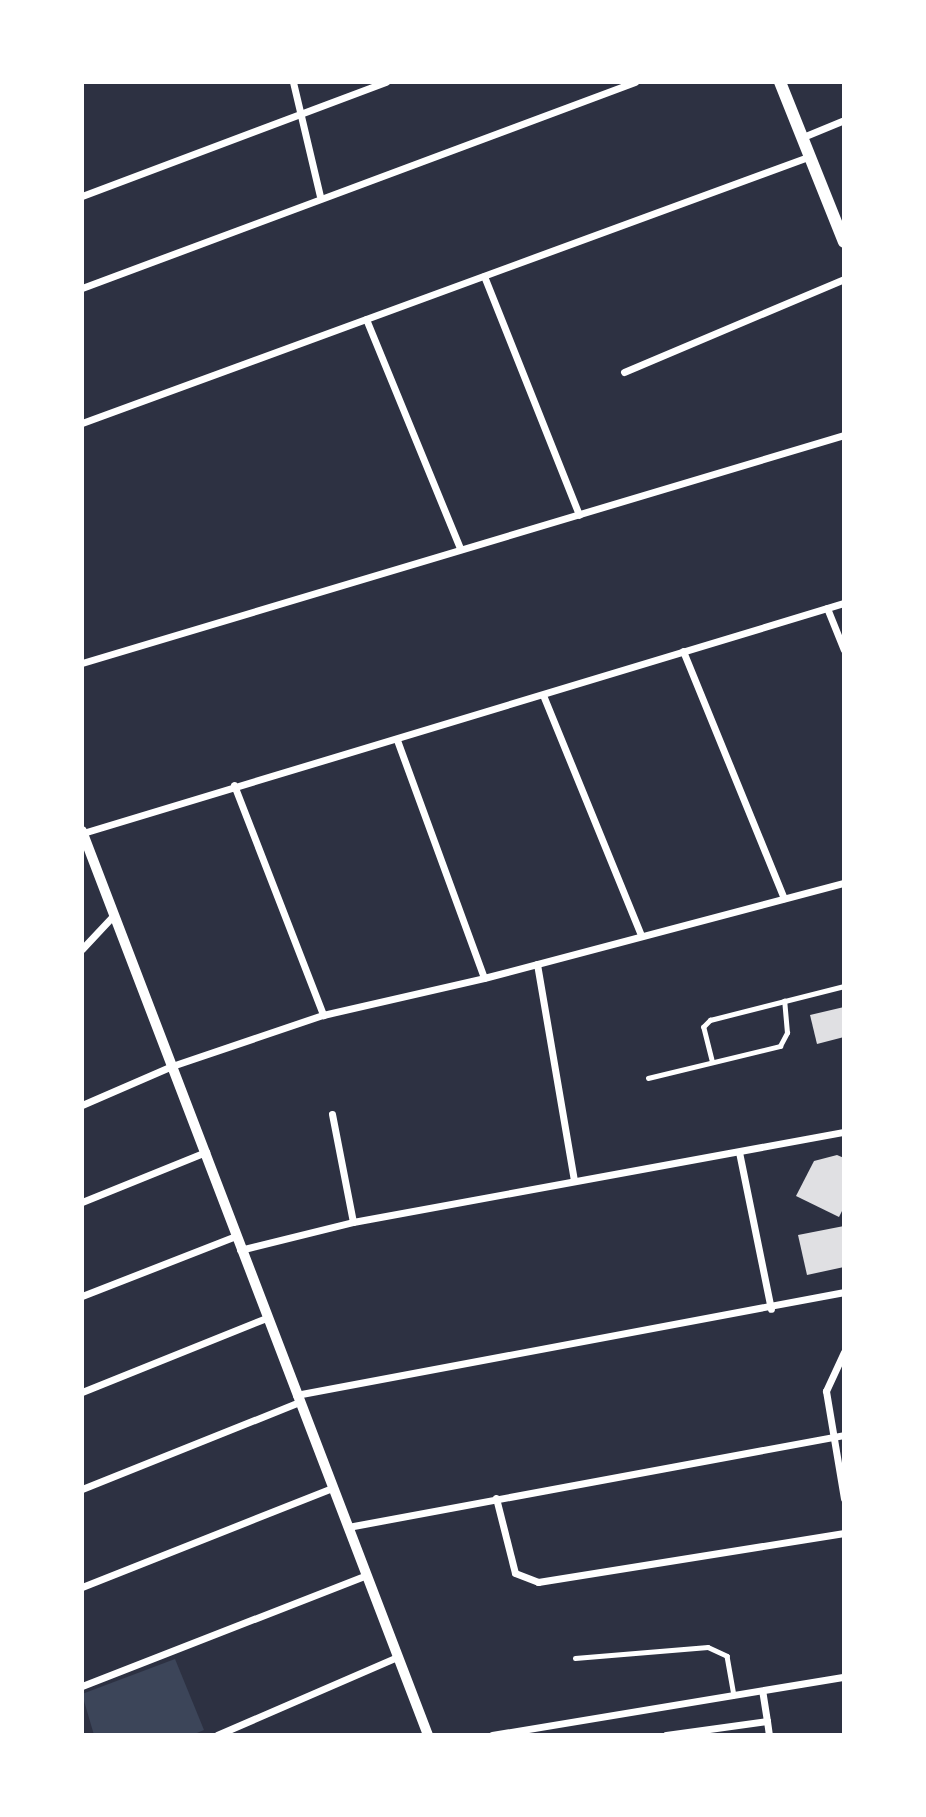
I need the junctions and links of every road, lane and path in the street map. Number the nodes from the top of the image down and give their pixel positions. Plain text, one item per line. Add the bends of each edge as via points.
1 (293, 82) edge
2 (386, 82) edge
3 (635, 82) edge
4 (780, 82) edge
5 (302, 115) junction
6 (844, 120) edge
7 (803, 137) junction
8 (811, 156) junction
9 (82, 196) edge
10 (320, 196) junction
11 (844, 242) edge
12 (484, 276) junction
13 (844, 279) edge
14 (82, 288) edge
15 (366, 319) junction
16 (624, 372) dead end
17 (82, 422) edge
18 (844, 435) edge
19 (579, 515) junction
20 (460, 548) junction
21 (844, 603) edge
22 (827, 608) junction
23 (844, 650) edge
24 (683, 651) junction
25 (82, 663) edge
26 (543, 695) junction
27 (397, 740) junction
28 (234, 785) junction
29 (83, 832) edge
30 (844, 883) edge
31 (784, 898) junction
32 (113, 916) junction
33 (641, 935) junction
34 (82, 949) edge
35 (537, 964) junction
36 (484, 978) junction
37 (844, 986) edge
38 (784, 1001) junction
39 (323, 1015) junction
40 (712, 1062) junction
41 (172, 1066) junction
42 (648, 1078) dead end
43 (82, 1105) edge
44 (332, 1114) dead end
45 (844, 1132) edge
46 (206, 1152) junction
47 (739, 1152) junction
48 (575, 1180) junction
49 (82, 1202) edge
50 (353, 1222) junction
51 (236, 1236) junction
52 (240, 1250) junction
53 (844, 1292) edge
54 (82, 1296) edge
55 (771, 1309) junction
56 (266, 1318) junction
57 (844, 1352) edge
58 (82, 1392) edge
59 (298, 1399) junction
60 (844, 1435) edge
61 (832, 1437) junction
62 (332, 1488) junction
63 (82, 1489) edge
64 (496, 1498) junction
65 (844, 1499) edge
66 (348, 1527) junction
67 (844, 1533) edge
68 (366, 1575) junction
69 (82, 1587) edge
70 (397, 1657) junction
71 (575, 1658) dead end
72 (844, 1677) edge
73 (82, 1686) edge
74 (762, 1691) junction
75 (734, 1695) junction
76 (767, 1721) junction
77 (216, 1735) edge
78 (428, 1735) edge
79 (492, 1735) edge
80 (666, 1735) edge
81 (769, 1735) edge

1 - 5 street
2 - 5 street
3 - 10 street
4 - 7 main road
5 - 9 street
5 - 10 street
6 - 7 street
7 - 8 main road
8 - 11 main road
8 - 12 street
10 - 14 street
12 - 15 street
12 - 19 street
13 - 16 street
15 - 17 street
15 - 20 street
18 - 19 street
19 - 20 street
20 - 25 street
21 - 22 street
22 - 23 street
22 - 24 street
24 - 26 street
24 - 31 street
26 - 27 street
26 - 33 street
27 - 28 street
27 - 36 street
28 - 29 street
28 - 39 street
29 - 32 street
30 - 31 street
31 - 33 street
32 - 34 street
32 - 41 street
33 - 35 street
35 - 36 street
35 - 48 street
36 - 39 street
37 - 38 lane
38 - 40 lane via 788,1033 780,1046
38 - 40 lane via 705,1023
39 - 41 street
40 - 42 lane
41 - 43 street
41 - 46 street
44 - 50 street
45 - 47 street
46 - 49 street
46 - 51 street
47 - 48 street
47 - 55 street
48 - 50 street
50 - 52 street
51 - 52 street
51 - 54 street
52 - 56 street
53 - 55 street
55 - 59 street
56 - 58 street
56 - 59 street
57 - 61 street via 826,1391
59 - 62 street
59 - 63 street
60 - 61 street
61 - 64 street
61 - 65 street
62 - 66 street
62 - 69 street
64 - 66 street
64 - 67 street via 512,1566 520,1578 538,1582
66 - 68 street
68 - 70 street
68 - 73 street
70 - 77 street
70 - 78 street
71 - 75 lane via 708,1647 727,1656
72 - 74 street
74 - 75 street
74 - 76 street
75 - 79 street
76 - 80 street
76 - 81 street

